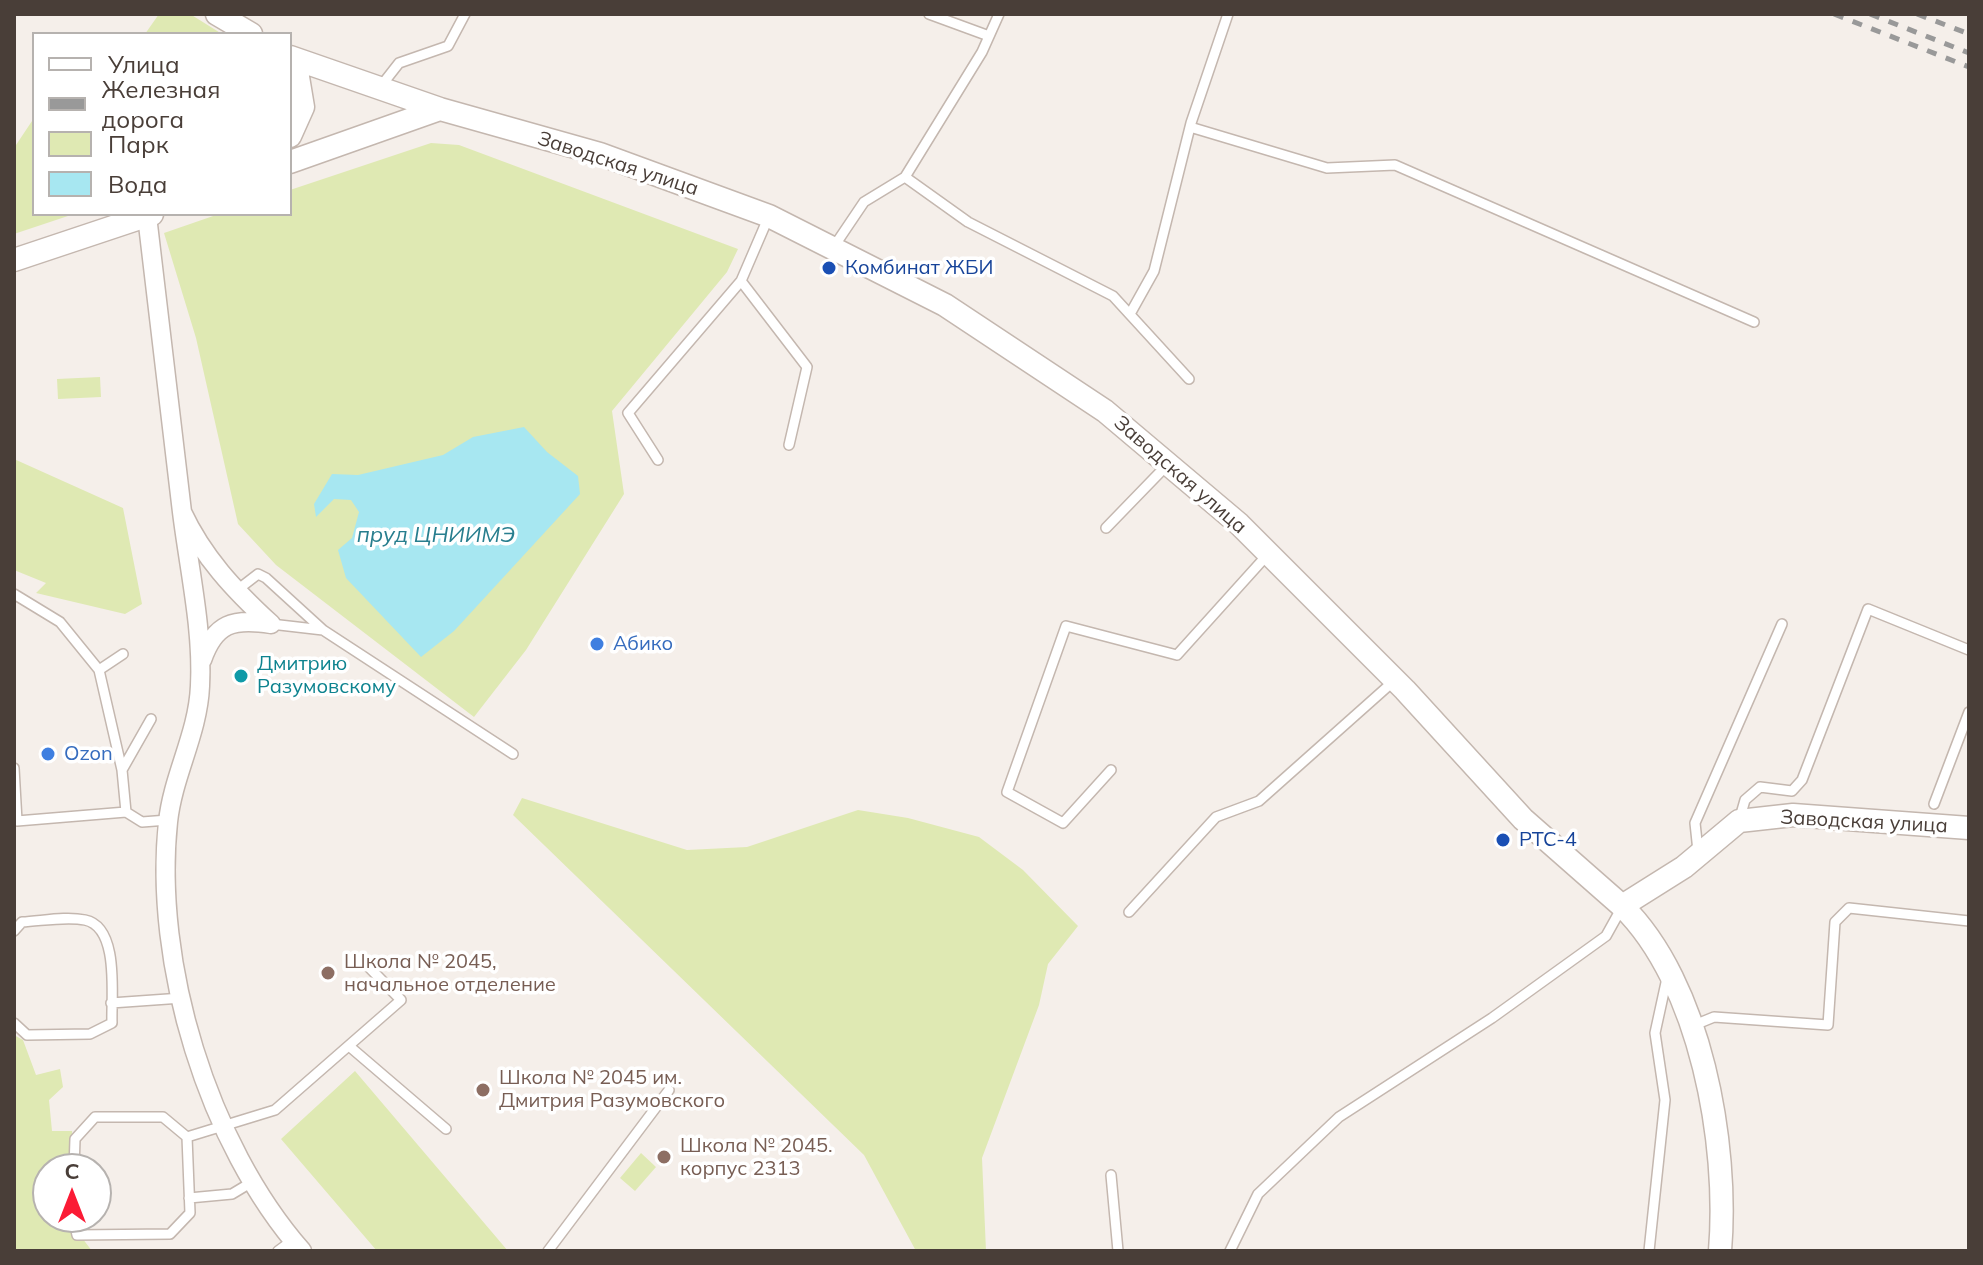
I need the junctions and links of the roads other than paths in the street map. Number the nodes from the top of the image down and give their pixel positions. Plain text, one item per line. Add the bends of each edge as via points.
1 (217, 14) edge
2 (465, 14) edge
3 (929, 14) edge
4 (999, 14) edge
5 (1228, 14) edge
6 (248, 32) edge
7 (989, 36) junction
8 (292, 58) edge
9 (379, 89) junction
10 (440, 109) junction
11 (1190, 127) junction
12 (292, 132) edge
13 (292, 161) edge
14 (905, 177) junction
15 (146, 216) edge
16 (149, 216) edge
17 (769, 216) junction
18 (833, 248) junction
19 (14, 260) edge
20 (741, 281) junction
21 (1130, 314) junction
22 (1754, 322) dead end
23 (1189, 379) dead end
24 (789, 445) dead end
25 (658, 460) dead end
26 (1169, 463) junction
27 (182, 512) junction
28 (1106, 528) dead end
29 (1269, 553) junction
30 (236, 592) junction
31 (14, 594) edge
32 (271, 624) junction
33 (1782, 624) dead end
34 (323, 630) junction
35 (1969, 650) edge
36 (123, 654) dead end
37 (201, 662) junction
38 (99, 670) junction
39 (1395, 680) junction
40 (1969, 712) edge
41 (151, 719) dead end
42 (513, 754) dead end
43 (14, 768) edge
44 (122, 770) junction
45 (1111, 770) dead end
46 (1934, 804) dead end
47 (126, 812) junction
48 (168, 820) junction
49 (1739, 821) junction
50 (1969, 828) edge
51 (1699, 854) junction
52 (1622, 906) junction
53 (1129, 912) dead end
54 (1969, 921) edge
55 (14, 931) edge
56 (360, 958) dead end
57 (1668, 974) junction
58 (182, 998) junction
59 (111, 1003) junction
60 (14, 1023) edge
61 (1692, 1026) junction
62 (349, 1046) junction
63 (669, 1090) dead end
64 (225, 1128) junction
65 (446, 1129) dead end
66 (187, 1137) junction
67 (75, 1153) edge
68 (1111, 1175) dead end
69 (252, 1182) junction
70 (189, 1198) junction
71 (77, 1233) edge
72 (291, 1247) edge
73 (548, 1251) edge
74 (1118, 1251) edge
75 (1230, 1251) edge
76 (1649, 1251) edge
77 (1720, 1251) edge

1 - 6 street
2 - 9 lane via 448,46 399,63
3 - 7 lane
4 - 7 lane
5 - 11 lane
7 - 14 lane
8 - 9 street, Заводская улица
8 - 12 street via 303,107
9 - 10 street, Заводская улица
10 - 13 street
10 - 17 street, Заводская улица via 600,154
11 - 21 lane via 1154,271
11 - 22 lane via 1327,168 1395,165
14 - 18 lane via 864,202
14 - 21 lane via 968,222 1113,296
15 - 19 street
16 - 27 street
17 - 18 street, Заводская улица
17 - 20 lane
18 - 26 street, Заводская улица via 945,305 1105,411
20 - 24 lane via 807,367
20 - 25 lane via 628,413
21 - 23 lane
26 - 28 lane
26 - 29 street, Заводская улица
27 - 30 street via 197,545
27 - 37 street
29 - 39 street, Заводская улица
29 - 45 lane via 1177,655 1066,626 1007,792 1063,823
30 - 32 street
30 - 34 lane via 258,574
31 - 38 lane via 60,622
32 - 34 lane
32 - 37 street via 252,621 219,629
33 - 51 lane via 1695,823
34 - 42 lane
35 - 49 lane via 1868,609 1802,780 1792,791 1760,787 1745,800
36 - 38 lane
37 - 48 street via 195,728
38 - 44 lane
39 - 52 street, Заводская улица via 1523,819
39 - 53 lane via 1259,801 1216,817
40 - 46 lane
41 - 44 lane
43 - 47 lane via 17,821
44 - 47 lane
47 - 48 lane via 142,822
48 - 58 street via 165,911
49 - 50 street, Заводская улица via 1793,815
49 - 51 street
51 - 52 street
52 - 57 street, Заводская улица via 1643,926
52 - 75 lane via 1606,936 1339,1117 1258,1194
54 - 61 lane via 1849,908 1835,922 1828,1025 1714,1017
55 - 59 lane via 22,922 94,923 110,947
56 - 62 lane via 401,1000
57 - 61 street, Заводская улица
57 - 76 lane via 1655,1033 1665,1100
58 - 59 lane
58 - 64 street via 204,1081
59 - 60 lane via 112,1023 90,1034 27,1035
61 - 77 street, Заводская улица via 1720,1138
62 - 64 lane via 275,1110
62 - 65 lane
63 - 73 lane
64 - 66 lane
64 - 69 street
66 - 67 lane via 163,1117 95,1117 75,1139
66 - 70 lane
68 - 74 lane
69 - 70 lane via 232,1194
69 - 72 street
70 - 71 lane via 190,1213 170,1234

